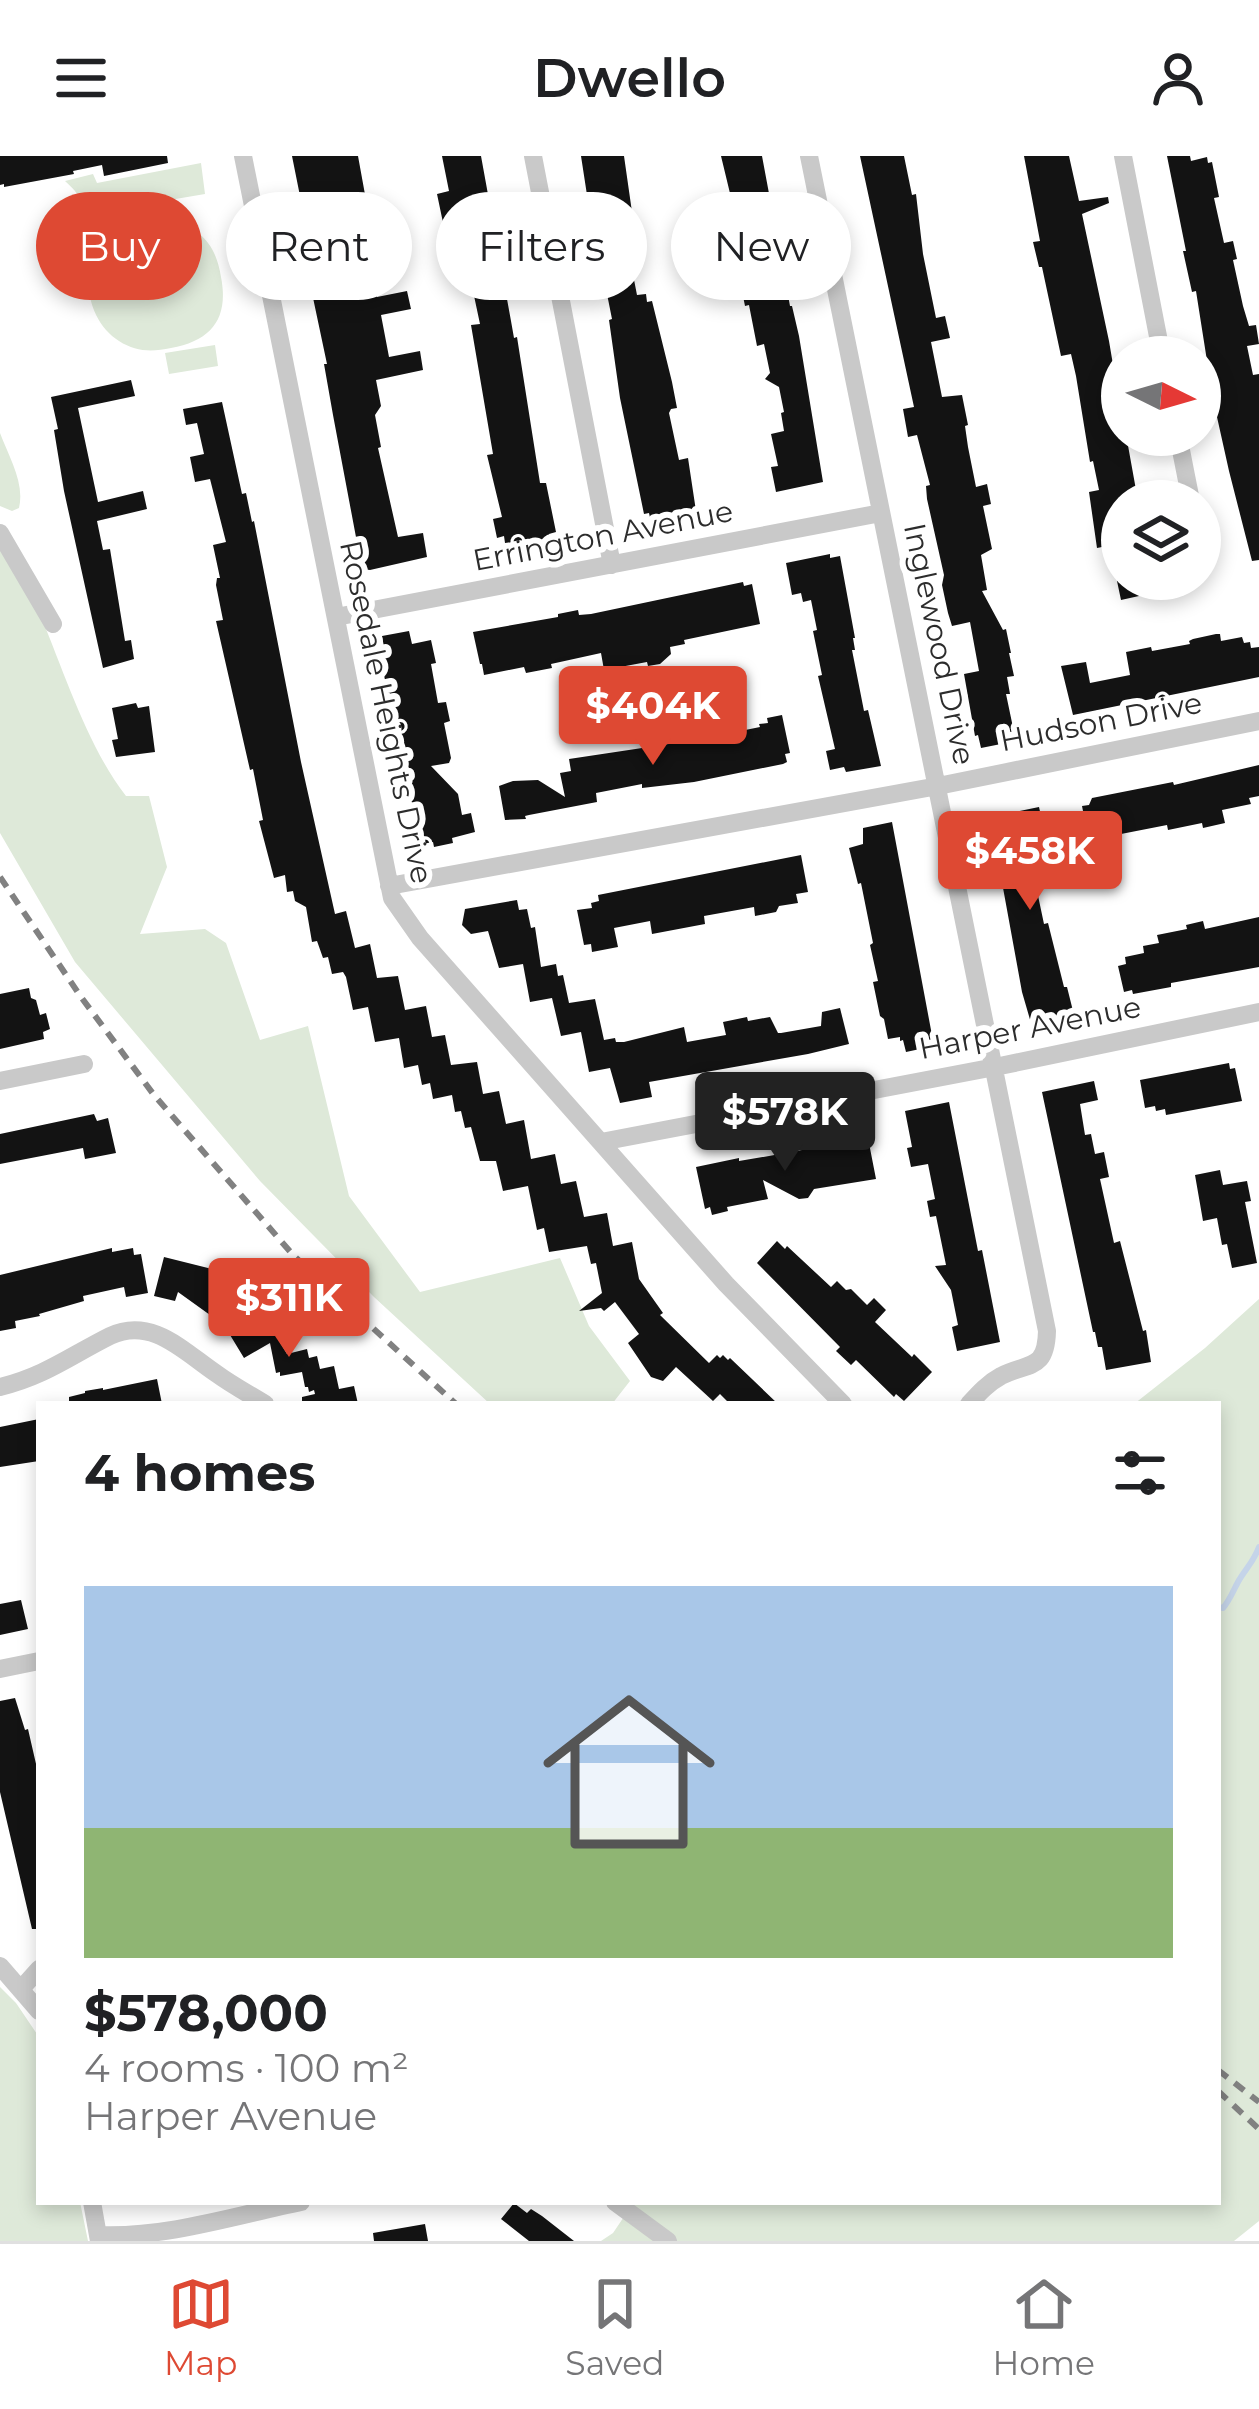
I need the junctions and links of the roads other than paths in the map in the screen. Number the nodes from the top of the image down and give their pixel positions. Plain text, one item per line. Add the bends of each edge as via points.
1 (243, 156) edge
2 (533, 156) edge
3 (809, 156) edge
4 (1123, 156) edge
5 (1158, 336) edge
6 (881, 513) junction
7 (0, 533) edge
8 (612, 565) junction
9 (336, 617) junction
10 (53, 623) dead end
11 (1259, 721) edge
12 (938, 786) junction
13 (389, 886) junction
14 (1259, 1012) edge
15 (84, 1064) dead end
16 (995, 1067) junction
17 (0, 1081) edge
18 (601, 1142) junction
19 (0, 1387) edge
20 (260, 1401) edge
21 (841, 1401) edge
22 (973, 1401) edge
23 (36, 1662) edge
24 (0, 1669) edge
25 (0, 1966) edge
26 (36, 1972) edge
27 (21, 1989) junction
28 (36, 2007) edge
29 (93, 2205) edge
30 (287, 2205) edge
31 (619, 2205) edge
32 (99, 2238) edge
33 (668, 2241) edge

1 - 9 street, Rosedale Heights Drive
2 - 8 street
3 - 6 street, Inglewood Drive
4 - 5 street
6 - 8 street, Errington Avenue
6 - 12 street, Inglewood Drive
7 - 10 street
8 - 9 street, Errington Avenue
9 - 13 street, Rosedale Heights Drive
11 - 12 street, Hudson Drive
12 - 13 street, Hudson Drive
12 - 16 street, Inglewood Drive
13 - 18 street, Rosedale Heights Drive via 420,938
14 - 16 street, Harper Avenue
15 - 17 street
16 - 18 street, Harper Avenue
16 - 22 street, Inglewood Drive via 1046,1348 1033,1366 993,1381
18 - 21 street, Rosedale Heights Drive
19 - 20 street via 137,1329 162,1335
23 - 24 street
25 - 27 street
26 - 27 street
27 - 28 street
29 - 32 street
30 - 32 street
31 - 33 street

